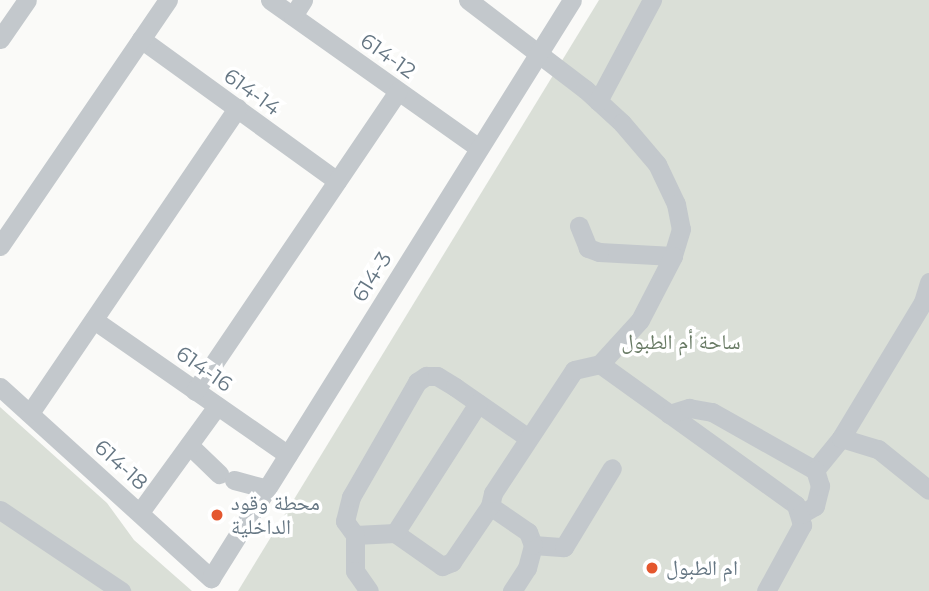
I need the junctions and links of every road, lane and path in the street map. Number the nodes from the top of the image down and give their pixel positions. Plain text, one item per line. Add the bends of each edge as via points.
1 (27, 0) edge
2 (168, 0) edge
3 (270, 0) edge
4 (467, 0) edge
5 (572, 0) edge
6 (652, 0) edge
7 (298, 8) edge
8 (0, 39) edge
9 (141, 39) junction
10 (539, 53) junction
11 (398, 91) junction
12 (598, 100) junction
13 (237, 108) junction
14 (479, 149) junction
15 (337, 181) junction
16 (579, 226) dead end
17 (0, 246) edge
18 (673, 256) junction
19 (929, 282) edge
20 (94, 320) junction
21 (600, 364) junction
22 (0, 387) edge
23 (195, 391) junction
24 (478, 403) junction
25 (217, 406) junction
26 (30, 413) junction
27 (669, 414) junction
28 (527, 437) junction
29 (841, 438) junction
30 (189, 445) junction
31 (288, 455) junction
32 (612, 468) dead end
33 (816, 470) junction
34 (267, 489) junction
35 (929, 490) edge
36 (490, 506) junction
37 (0, 510) edge
38 (140, 512) junction
39 (801, 514) junction
40 (395, 533) junction
41 (355, 535) junction
42 (533, 545) junction
43 (211, 578) joint
44 (121, 591) edge
45 (369, 591) edge
46 (512, 591) edge
47 (766, 591) edge

1 - 8 street
2 - 9 street
3 - 7 street, 614-12
4 - 10 street
5 - 10 street, 614-3
6 - 12 street
7 - 11 street, 614-12
9 - 13 street, 614-14
9 - 17 street
10 - 12 street
10 - 14 street, 614-3
11 - 14 street, 614-12
11 - 15 street
12 - 18 street via 657,164 676,204 681,229
13 - 15 street, 614-14
13 - 20 street
14 - 31 street, 614-3
15 - 23 street
16 - 18 street via 588,247 600,252
18 - 21 street via 640,320
19 - 29 street via 923,302
20 - 23 street, 614-16
20 - 26 street
21 - 27 street
21 - 28 street via 574,370
22 - 26 street, 614-18
23 - 25 street, 614-16
24 - 28 street
24 - 40 street
24 - 41 street via 437,376 417,382 351,496 345,521
25 - 30 street
25 - 31 street, 614-16
26 - 38 street, 614-18
27 - 33 street via 689,408 712,412
27 - 39 street via 785,494
28 - 36 street
29 - 33 street
29 - 35 street via 878,449
30 - 34 street via 226,477
30 - 38 street
31 - 34 street, 614-3
32 - 42 street via 564,547
33 - 39 street via 820,486 815,506
34 - 43 street, 614-3
36 - 40 street via 452,562 442,566
36 - 42 street via 528,532
37 - 44 street
38 - 43 street, 614-18
39 - 47 street via 802,525
40 - 41 street
41 - 45 street via 355,571
42 - 46 street via 527,568

